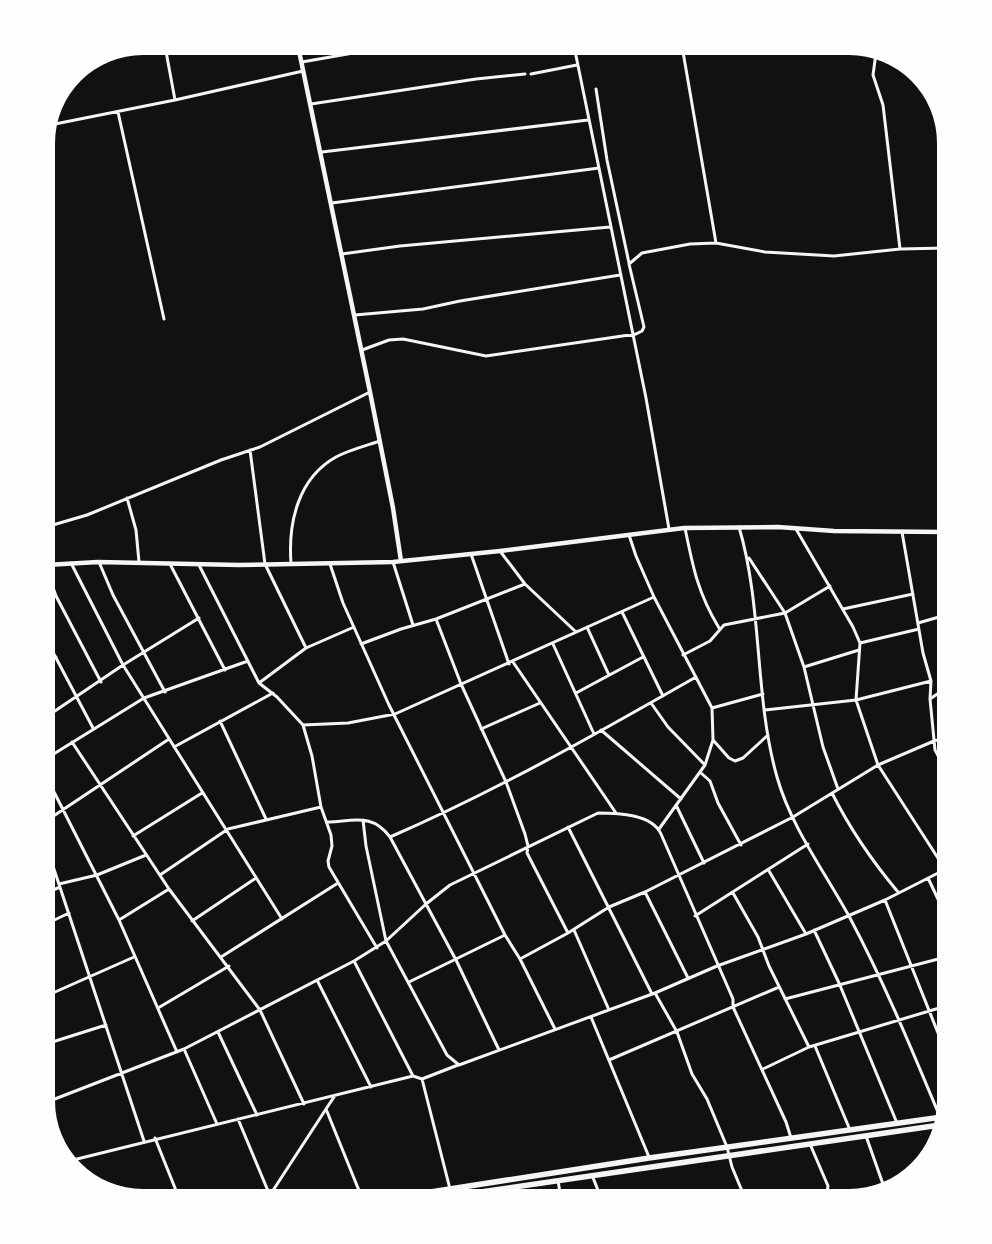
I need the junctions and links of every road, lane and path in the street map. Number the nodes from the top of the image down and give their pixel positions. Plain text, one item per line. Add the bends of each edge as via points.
1 (167, 55) edge
2 (300, 55) edge
3 (342, 55) edge
4 (576, 55) edge
5 (684, 55) edge
6 (875, 60) edge
7 (302, 62) junction
8 (578, 64) junction
9 (304, 71) junction
10 (525, 74) dead end
11 (531, 74) dead end
12 (596, 89) dead end
13 (175, 100) junction
14 (311, 104) junction
15 (118, 112) junction
16 (588, 120) junction
17 (57, 124) edge
18 (322, 152) junction
19 (598, 168) junction
20 (332, 203) junction
21 (610, 227) junction
22 (716, 243) junction
23 (937, 248) edge
24 (900, 249) junction
25 (342, 254) junction
26 (629, 264) junction
27 (620, 275) junction
28 (355, 315) junction
29 (164, 319) dead end
30 (632, 334) junction
31 (362, 350) junction
32 (370, 392) junction
33 (380, 441) junction
34 (250, 450) junction
35 (127, 498) junction
36 (55, 524) edge
37 (684, 528) junction
38 (739, 528) junction
39 (669, 529) junction
40 (796, 529) junction
41 (902, 532) junction
42 (937, 532) edge
43 (629, 535) junction
44 (500, 551) junction
45 (471, 554) junction
46 (748, 558) junction
47 (401, 561) junction
48 (98, 562) junction
49 (139, 562) junction
50 (291, 562) junction
51 (393, 562) junction
52 (71, 563) junction
53 (330, 563) junction
54 (170, 564) junction
55 (199, 564) junction
56 (265, 564) junction
57 (55, 565) edge
58 (525, 584) junction
59 (830, 586) junction
60 (55, 593) edge
61 (913, 594) junction
62 (654, 598) junction
63 (486, 600) junction
64 (843, 609) junction
65 (622, 612) junction
66 (784, 613) junction
67 (199, 618) junction
68 (937, 618) edge
69 (436, 619) junction
70 (754, 619) junction
71 (918, 623) junction
72 (413, 625) junction
73 (354, 627) junction
74 (587, 627) junction
75 (720, 628) junction
76 (919, 628) junction
77 (576, 632) junction
78 (361, 644) junction
79 (552, 644) junction
80 (860, 644) junction
81 (306, 648) junction
82 (859, 650) junction
83 (144, 652) junction
84 (683, 655) junction
85 (56, 657) edge
86 (643, 657) junction
87 (248, 661) junction
88 (511, 663) junction
89 (123, 665) junction
90 (804, 667) junction
91 (225, 670) junction
92 (609, 675) junction
93 (696, 677) junction
94 (931, 681) junction
95 (100, 682) junction
96 (259, 683) junction
97 (461, 684) junction
98 (165, 692) junction
99 (273, 693) junction
100 (576, 693) junction
101 (763, 694) junction
102 (937, 694) edge
103 (663, 696) junction
104 (77, 698) junction
105 (144, 698) junction
106 (930, 699) junction
107 (856, 700) junction
108 (540, 703) junction
109 (651, 703) junction
110 (813, 705) junction
111 (712, 708) junction
112 (765, 710) junction
113 (55, 711) edge
114 (396, 714) junction
115 (220, 722) junction
116 (302, 725) junction
117 (93, 728) junction
118 (482, 729) junction
119 (601, 730) junction
120 (594, 734) junction
121 (768, 735) junction
122 (169, 739) junction
123 (713, 740) junction
124 (937, 740) edge
125 (934, 741) junction
126 (72, 742) junction
127 (174, 747) junction
128 (569, 748) junction
129 (55, 753) edge
130 (937, 755) edge
131 (705, 765) junction
132 (878, 765) junction
133 (701, 773) junction
134 (506, 782) junction
135 (102, 785) junction
136 (838, 789) junction
137 (55, 793) edge
138 (202, 793) junction
139 (832, 793) junction
140 (681, 799) junction
141 (676, 805) junction
142 (321, 807) junction
143 (63, 811) junction
144 (444, 813) junction
145 (616, 813) junction
146 (55, 816) edge
147 (793, 817) junction
148 (266, 820) junction
149 (363, 820) junction
150 (328, 822) junction
151 (568, 827) junction
152 (228, 829) junction
153 (659, 829) junction
154 (133, 836) junction
155 (390, 837) junction
156 (740, 844) junction
157 (808, 844) junction
158 (528, 846) junction
159 (146, 855) junction
160 (937, 855) edge
161 (704, 863) junction
162 (769, 871) junction
163 (473, 872) junction
164 (55, 873) edge
165 (937, 874) edge
166 (97, 875) junction
167 (160, 875) junction
168 (677, 876) junction
169 (256, 878) junction
170 (928, 878) junction
171 (338, 883) junction
172 (59, 886) junction
173 (55, 888) edge
174 (169, 889) junction
175 (645, 892) junction
176 (898, 892) junction
177 (733, 893) junction
178 (937, 897) edge
179 (885, 900) junction
180 (426, 904) junction
181 (609, 907) junction
182 (69, 913) junction
183 (695, 916) junction
184 (848, 916) junction
185 (282, 919) junction
186 (55, 920) edge
187 (119, 920) junction
188 (192, 921) junction
189 (574, 930) junction
190 (814, 930) junction
191 (568, 933) junction
192 (806, 934) junction
193 (505, 935) junction
194 (386, 942) junction
195 (377, 948) junction
196 (763, 948) junction
197 (134, 956) junction
198 (221, 957) junction
199 (520, 959) junction
200 (937, 959) edge
201 (456, 960) junction
202 (354, 961) junction
203 (912, 965) junction
204 (229, 966) junction
205 (717, 966) junction
206 (877, 974) junction
207 (90, 977) junction
208 (688, 979) junction
209 (317, 980) junction
210 (409, 982) junction
211 (839, 983) junction
212 (779, 987) junction
213 (55, 992) edge
214 (654, 993) junction
215 (785, 999) junction
216 (733, 1007) junction
217 (158, 1008) junction
218 (937, 1009) edge
219 (260, 1010) junction
220 (609, 1010) junction
221 (930, 1011) junction
222 (591, 1017) junction
223 (899, 1021) junction
224 (106, 1025) junction
225 (555, 1029) junction
226 (937, 1029) edge
227 (218, 1032) junction
228 (677, 1032) junction
229 (859, 1032) junction
230 (55, 1041) edge
231 (815, 1046) junction
232 (809, 1048) junction
233 (184, 1049) junction
234 (499, 1050) junction
235 (178, 1052) junction
236 (609, 1060) junction
237 (459, 1065) junction
238 (763, 1069) junction
239 (122, 1072) junction
240 (413, 1076) junction
241 (422, 1079) junction
242 (371, 1088) junction
243 (335, 1097) junction
244 (55, 1098) edge
245 (304, 1104) junction
246 (936, 1107) edge
247 (326, 1109) junction
248 (257, 1115) junction
249 (935, 1118) edge
250 (238, 1119) junction
251 (217, 1124) junction
252 (897, 1124) junction
253 (933, 1127) edge
254 (850, 1130) junction
255 (865, 1136) junction
256 (156, 1138) junction
257 (791, 1139) junction
258 (144, 1141) junction
259 (810, 1143) junction
260 (727, 1147) junction
261 (730, 1155) junction
262 (650, 1158) junction
263 (77, 1159) edge
264 (592, 1175) junction
265 (558, 1179) junction
266 (882, 1182) edge
267 (449, 1188) junction
268 (176, 1189) edge
269 (268, 1189) edge
270 (275, 1189) edge
271 (358, 1189) edge
272 (443, 1189) edge
273 (497, 1189) edge
274 (560, 1189) edge
275 (597, 1189) edge
276 (742, 1189) edge
277 (828, 1189) edge

1 - 13 street
2 - 7 street
3 - 7 street
4 - 8 street
5 - 22 street
6 - 24 street via 874,75 883,105
7 - 9 street
8 - 11 street
8 - 16 street
9 - 13 street
9 - 14 street
10 - 14 street
12 - 26 street
13 - 15 street
14 - 18 street
15 - 17 street
15 - 29 street
16 - 18 street
16 - 19 street
18 - 20 street
19 - 20 street
19 - 21 street
20 - 25 street
21 - 25 street
21 - 27 street
22 - 24 street via 732,244 743,250 797,255 834,256
22 - 26 street via 662,248 642,253
23 - 24 street
25 - 28 street
26 - 30 street via 644,326 642,331
27 - 28 street via 423,309
27 - 30 street
28 - 31 street
30 - 31 street via 486,356 403,339 389,340
30 - 39 street
31 - 32 street
32 - 33 street
32 - 34 street
33 - 47 street
33 - 50 street via 338,456 310,480 295,512 289,540
34 - 35 street
34 - 56 street
35 - 36 street
35 - 49 street via 136,530
37 - 38 street
37 - 39 street
37 - 75 street via 696,582 704,603
38 - 40 street
38 - 46 street
39 - 43 street
40 - 41 street
40 - 59 street
41 - 42 street
41 - 61 street
43 - 44 street
43 - 62 street
44 - 45 street
44 - 58 street
45 - 47 street
45 - 63 street
46 - 66 street
46 - 70 street
47 - 51 street
48 - 49 street
48 - 52 street
48 - 83 street
49 - 54 street
50 - 53 street
50 - 56 street
51 - 53 street
51 - 72 street
52 - 57 street
52 - 89 street
53 - 73 street
54 - 55 street
54 - 67 street
55 - 56 street
55 - 87 street
56 - 81 street
58 - 63 street
58 - 77 street
59 - 64 street
59 - 66 street
60 - 95 street
61 - 64 street
61 - 71 street
62 - 65 street
62 - 84 street
63 - 69 street
63 - 88 street
64 - 80 street
65 - 74 street
65 - 86 street
66 - 70 street
66 - 90 street
67 - 83 street
67 - 91 street
68 - 71 street
69 - 72 street
69 - 97 street
70 - 75 street via 729,623
70 - 101 street
71 - 76 street
72 - 78 street
73 - 78 street
73 - 81 street
74 - 77 street
74 - 92 street
75 - 84 street via 710,641
76 - 80 street
76 - 94 street
77 - 79 street
78 - 114 street
79 - 88 street
79 - 100 street
80 - 82 street
81 - 96 street
82 - 90 street
82 - 107 street
83 - 89 street
83 - 98 street
84 - 93 street
85 - 104 street
86 - 92 street
86 - 103 street
87 - 91 street
87 - 96 street
88 - 97 street
88 - 108 street
89 - 95 street
89 - 105 street
90 - 110 street
91 - 98 street
92 - 100 street
93 - 103 street
93 - 111 street
94 - 106 street
94 - 107 street
95 - 104 street
96 - 99 street
97 - 114 street
97 - 118 street
98 - 105 street
99 - 115 street
99 - 116 street
100 - 120 street
101 - 111 street
101 - 112 street
102 - 106 street
103 - 109 street
104 - 113 street
104 - 117 street
105 - 117 street
105 - 122 street
106 - 125 street
107 - 110 street
107 - 132 street
108 - 118 street
108 - 128 street
109 - 119 street
109 - 131 street via 668,727
110 - 112 street
110 - 136 street
111 - 123 street
112 - 121 street
114 - 116 street via 348,723
114 - 144 street
115 - 127 street
115 - 148 street
116 - 142 street via 312,756
117 - 126 street
118 - 134 street
119 - 120 street
119 - 140 street
120 - 128 street
121 - 123 street via 743,758 735,761
121 - 147 street via 776,776
122 - 127 street
122 - 135 street
123 - 131 street
124 - 125 street
125 - 130 street
125 - 132 street
126 - 129 street
126 - 135 street
127 - 138 street
128 - 134 street
128 - 145 street
131 - 133 street
132 - 136 street
132 - 160 street
133 - 140 street
133 - 156 street via 710,781
134 - 144 street
134 - 158 street
135 - 143 street
135 - 154 street
136 - 139 street
137 - 143 street
138 - 152 street
138 - 154 street
139 - 147 street
139 - 176 street via 874,863
140 - 141 street
141 - 153 street
141 - 161 street
142 - 148 street
142 - 150 street
143 - 146 street
143 - 166 street
144 - 155 street
144 - 163 street
145 - 151 street via 598,813
145 - 153 street via 650,822
147 - 156 street
147 - 157 street
148 - 152 street
149 - 150 street
149 - 155 street via 377,823
149 - 194 street
150 - 171 street via 332,846 328,863
151 - 158 street
151 - 181 street
152 - 167 street
152 - 169 street
153 - 168 street
154 - 159 street
155 - 180 street
156 - 161 street
157 - 162 street
157 - 184 street
158 - 163 street
158 - 191 street via 527,853
159 - 166 street
159 - 167 street
161 - 168 street
162 - 177 street
162 - 192 street
163 - 180 street
163 - 193 street
164 - 172 street
165 - 170 street
166 - 172 street
166 - 187 street
167 - 174 street
168 - 175 street
168 - 183 street
169 - 185 street
169 - 188 street
170 - 176 street
170 - 178 street
171 - 185 street
171 - 195 street
172 - 173 street
172 - 182 street
174 - 187 street
174 - 188 street
175 - 181 street
175 - 208 street
176 - 179 street
177 - 183 street
177 - 196 street
179 - 184 street
179 - 203 street
180 - 194 street
180 - 201 street
181 - 189 street
181 - 214 street
182 - 186 street
182 - 207 street
183 - 205 street
184 - 190 street
184 - 206 street
185 - 198 street
187 - 197 street
188 - 198 street
189 - 191 street
189 - 220 street
190 - 192 street
190 - 211 street
191 - 199 street
192 - 196 street
193 - 199 street
193 - 201 street
194 - 195 street
194 - 210 street
195 - 202 street
196 - 205 street
196 - 212 street
197 - 207 street
197 - 217 street
198 - 204 street
199 - 225 street
200 - 203 street
201 - 210 street
201 - 234 street
202 - 209 street
202 - 240 street
203 - 206 street
203 - 221 street
204 - 217 street
204 - 219 street
205 - 208 street
205 - 216 street via 733,999
206 - 211 street
206 - 223 street
207 - 213 street
207 - 224 street
208 - 214 street
209 - 219 street
209 - 242 street
210 - 237 street via 446,1055
211 - 215 street
211 - 229 street
212 - 215 street
212 - 216 street
214 - 220 street
214 - 228 street
215 - 232 street
216 - 228 street
216 - 238 street
217 - 235 street
218 - 221 street
219 - 227 street
219 - 245 street
220 - 222 street
221 - 223 street
221 - 226 street
222 - 225 street
222 - 236 street
223 - 229 street
223 - 246 street
224 - 230 street
224 - 239 street
225 - 234 street
227 - 233 street
227 - 248 street
228 - 236 street
228 - 260 street via 687,1064 707,1099
229 - 231 street
229 - 252 street
231 - 232 street
231 - 254 street
232 - 238 street
233 - 235 street
233 - 251 street
234 - 237 street
235 - 239 street
236 - 262 street
237 - 241 street
238 - 257 street
239 - 244 street
239 - 258 street
240 - 241 street
240 - 242 street
241 - 267 street
242 - 243 street
243 - 245 street
243 - 247 street
245 - 248 street
247 - 270 street
247 - 271 street
248 - 250 street
249 - 252 highway
250 - 251 street
250 - 269 street
251 - 256 street
252 - 254 highway
253 - 255 highway
254 - 257 highway
255 - 259 highway
255 - 266 street
256 - 258 street
256 - 268 street
257 - 260 highway
258 - 263 street
259 - 261 highway
259 - 277 street
260 - 261 street
260 - 262 highway
261 - 264 highway
261 - 276 street
262 - 267 highway
264 - 265 highway
264 - 275 street
265 - 273 highway
265 - 274 street
267 - 272 highway

